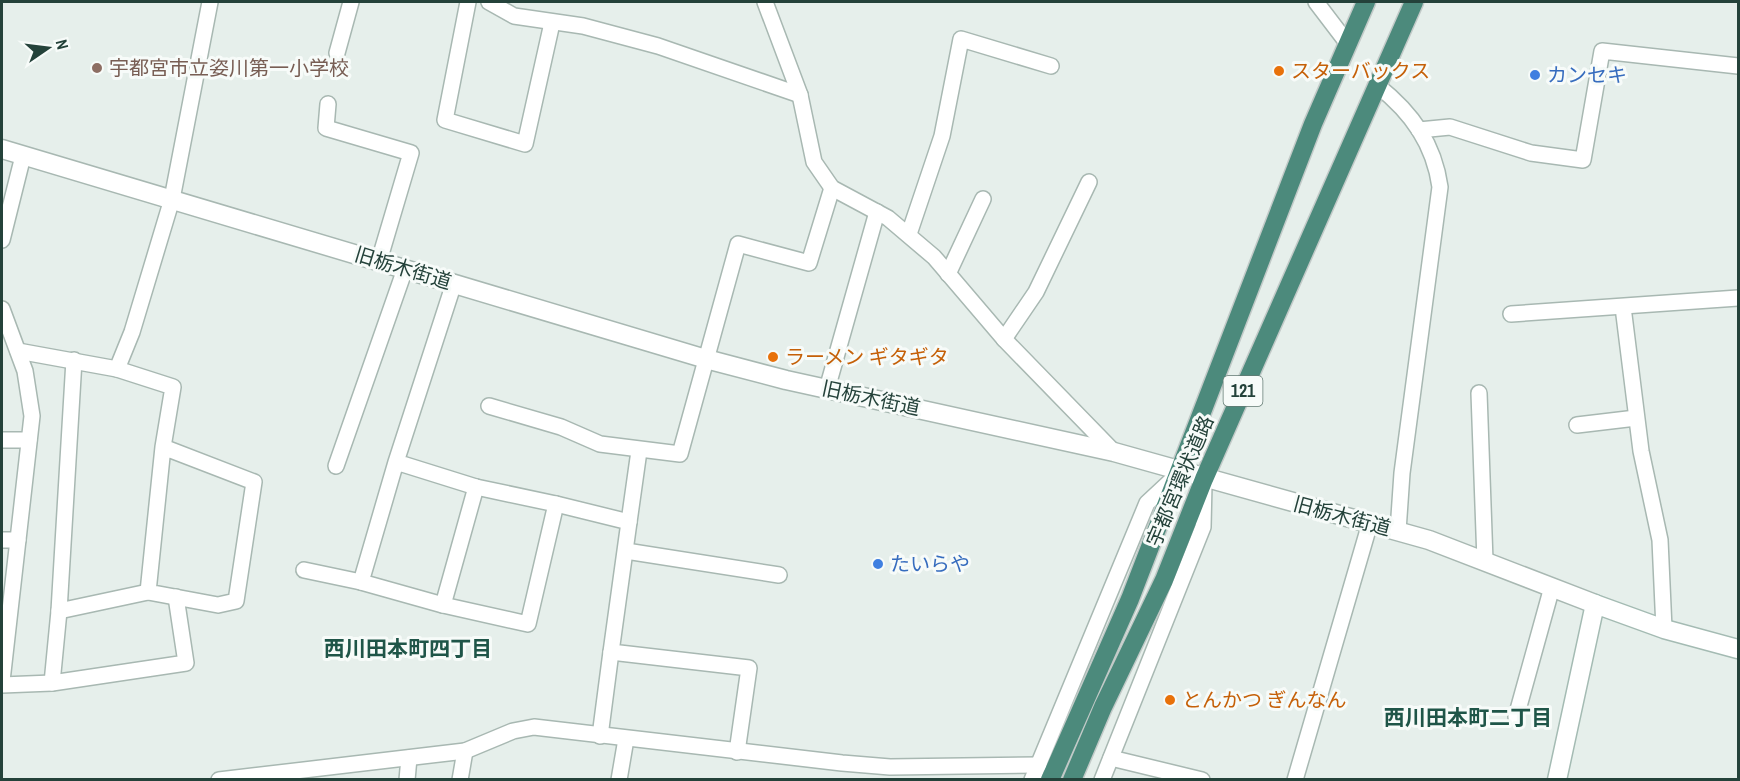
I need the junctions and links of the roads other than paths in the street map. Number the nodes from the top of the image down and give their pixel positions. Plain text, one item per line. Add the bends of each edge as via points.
1 (210, 2) edge
2 (351, 2) edge
3 (468, 2) edge
4 (489, 2) edge
5 (765, 2) edge
6 (1316, 2) edge
7 (1366, 2) edge
8 (1414, 2) edge
9 (552, 23) junction
10 (1348, 44) junction
11 (337, 53) dead end
12 (1051, 66) dead end
13 (1738, 66) edge
14 (1378, 86) junction
15 (800, 95) junction
16 (328, 104) dead end
17 (1419, 130) junction
18 (2, 149) edge
19 (23, 156) junction
20 (1089, 182) dead end
21 (832, 188) junction
22 (172, 199) junction
23 (983, 199) dead end
24 (877, 212) junction
25 (909, 234) junction
26 (2, 240) edge
27 (379, 261) junction
28 (405, 270) junction
29 (948, 274) junction
30 (454, 283) junction
31 (1738, 298) edge
32 (1623, 307) junction
33 (2, 309) edge
34 (1511, 314) dead end
35 (1004, 339) junction
36 (18, 351) junction
37 (706, 359) junction
38 (74, 360) junction
39 (117, 369) junction
40 (827, 389) junction
41 (1479, 393) dead end
42 (489, 406) dead end
43 (1636, 418) junction
44 (1577, 425) dead end
45 (2, 440) edge
46 (29, 440) junction
47 (163, 447) junction
48 (639, 451) junction
49 (1114, 452) junction
50 (396, 462) junction
51 (336, 466) dead end
52 (1181, 472) junction
53 (1204, 479) junction
54 (476, 487) junction
55 (556, 504) junction
56 (629, 522) junction
57 (1370, 523) junction
58 (1398, 531) junction
59 (2, 540) edge
60 (18, 540) junction
61 (626, 551) junction
62 (1485, 561) junction
63 (304, 570) dead end
64 (779, 575) dead end
65 (361, 582) junction
66 (1552, 587) junction
67 (148, 592) junction
68 (176, 597) junction
69 (1594, 604) junction
70 (444, 605) junction
71 (59, 610) junction
72 (1664, 628) junction
73 (4, 635) edge
74 (1738, 649) edge
75 (611, 652) junction
76 (2, 683) edge
77 (52, 683) junction
78 (1516, 717) dead end
79 (600, 736) junction
80 (627, 739) junction
81 (465, 751) junction
82 (737, 752) junction
83 (409, 758) junction
84 (1111, 758) junction
85 (1039, 765) junction
86 (219, 780) edge
87 (407, 780) edge
88 (460, 780) edge
89 (619, 780) edge
90 (1032, 780) edge
91 (1050, 780) edge
92 (1072, 780) edge
93 (1102, 780) edge
94 (1202, 780) edge
95 (1295, 780) edge
96 (1557, 780) edge

1 - 22 street
2 - 11 street
3 - 9 street via 445,120 525,144
4 - 9 street via 514,16
5 - 15 street
6 - 10 street
7 - 10 highway, 宇都宮環状道路 / 121
8 - 14 highway, 宇都宮環状道路 / 121
9 - 15 street via 583,26 658,46
10 - 52 highway, 宇都宮環状道路 / 121 via 1313,124
12 - 25 street via 961,39 942,136
13 - 17 street via 1602,51 1583,160 1531,153 1450,127
14 - 17 street via 1407,111
14 - 53 highway, 宇都宮環状道路 / 121
15 - 21 street via 814,162
16 - 27 street via 326,128 411,153
17 - 58 street via 1433,152 1440,203 1402,473
18 - 19 street, 旧栃木街道
19 - 22 street, 旧栃木街道
19 - 26 street
20 - 35 street via 1036,292
21 - 24 street
21 - 37 street via 809,263 738,244
22 - 27 street, 旧栃木街道
22 - 39 street
23 - 29 street
24 - 25 street
24 - 40 street
25 - 29 street
27 - 28 street, 旧栃木街道
28 - 30 street, 旧栃木街道
28 - 51 street
29 - 35 street
30 - 37 street, 旧栃木街道
30 - 50 street
31 - 32 street
32 - 34 street
32 - 43 street
33 - 36 street
35 - 49 street
36 - 38 street
36 - 46 street via 32,416
37 - 40 street, 旧栃木街道
37 - 48 street via 680,454
38 - 39 street
38 - 71 street
39 - 47 street via 173,387
40 - 49 street, 旧栃木街道
41 - 62 street
42 - 48 street via 561,427 600,444
43 - 44 street
43 - 72 street via 1660,540
45 - 46 street
46 - 60 street
47 - 67 street
47 - 68 street via 254,482 236,601 218,605
48 - 56 street
49 - 52 street, 旧栃木街道
50 - 54 street
50 - 65 street
52 - 53 street, 旧栃木街道
52 - 85 street via 1147,503
52 - 91 highway, 宇都宮環状道路 / 121 via 1130,600
53 - 57 street, 旧栃木街道
53 - 84 street via 1203,527
53 - 92 highway, 宇都宮環状道路 / 121 via 1164,580
54 - 55 street
54 - 70 street
55 - 56 street
55 - 70 street via 528,624
56 - 61 street
57 - 58 street, 旧栃木街道
57 - 95 street
58 - 62 street, 旧栃木街道
59 - 60 street
60 - 73 street
61 - 64 street
61 - 75 street
62 - 66 street, 旧栃木街道
63 - 65 street
65 - 70 street
66 - 69 street, 旧栃木街道
66 - 78 street
67 - 68 street
67 - 71 street
68 - 77 street via 186,663
69 - 72 street, 旧栃木街道
69 - 96 street
71 - 77 street
72 - 74 street, 旧栃木街道
73 - 76 street
75 - 79 street
75 - 82 street via 749,668
76 - 77 street
79 - 80 street
79 - 81 street via 534,727 513,731
80 - 82 street
80 - 89 street
81 - 83 street
81 - 88 street
82 - 85 street via 890,767
83 - 86 street
83 - 87 street
84 - 93 street
84 - 94 street
85 - 90 street

